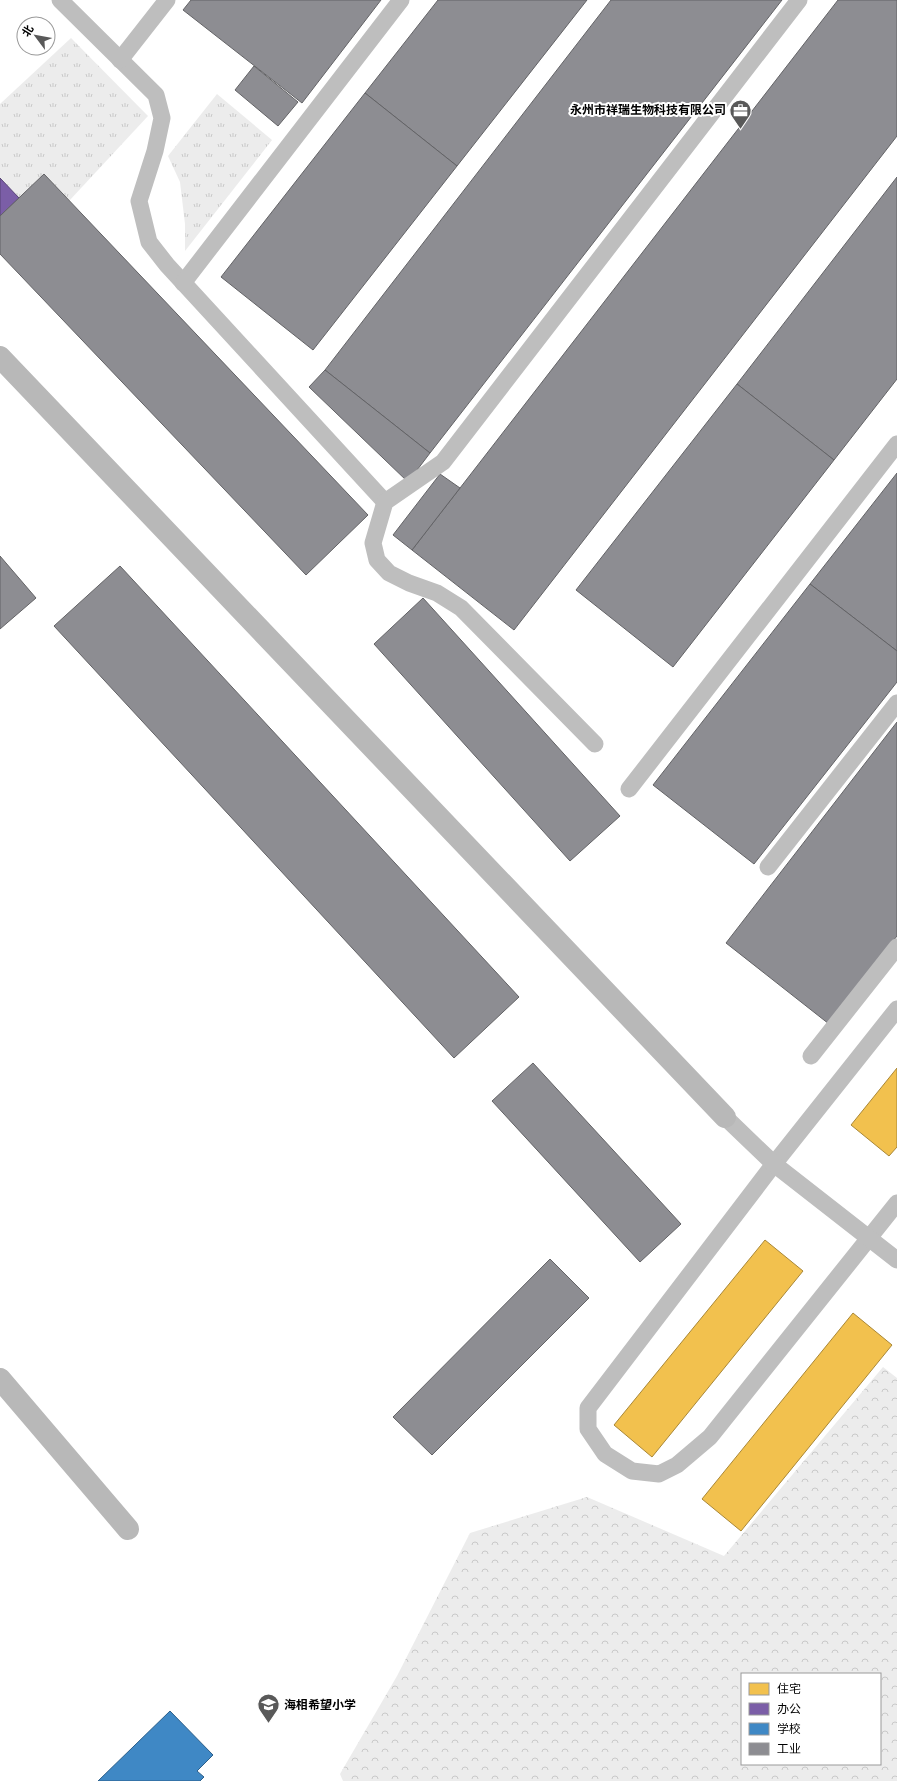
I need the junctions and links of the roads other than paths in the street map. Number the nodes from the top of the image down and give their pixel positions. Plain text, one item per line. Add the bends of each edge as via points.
1 (60, 0) edge
2 (167, 0) edge
3 (401, 0) edge
4 (799, 0) edge
5 (120, 60) junction
6 (183, 282) junction
7 (0, 357) edge
8 (897, 444) edge
9 (385, 502) junction
10 (897, 703) edge
11 (595, 744) dead end
12 (629, 789) dead end
13 (768, 868) dead end
14 (897, 947) edge
15 (897, 1009) edge
16 (811, 1056) dead end
17 (725, 1117) joint
18 (774, 1164) junction
19 (897, 1203) edge
20 (869, 1238) junction
21 (897, 1260) edge
22 (0, 1379) edge
23 (128, 1529) dead end

1 - 5 lane
2 - 5 lane
3 - 6 lane
4 - 9 lane via 443,462
5 - 6 lane via 156,95 162,118 155,151 139,201 149,242
6 - 9 lane
7 - 17 street
8 - 12 lane
9 - 11 lane via 373,543 377,560 389,573 437,593 461,608
10 - 13 lane
14 - 16 lane
15 - 18 lane
17 - 18 lane
18 - 20 lane
18 - 20 lane via 588,1408 588,1429 605,1454 632,1471 659,1474 677,1465 710,1437
19 - 20 lane
20 - 21 lane
22 - 23 street

